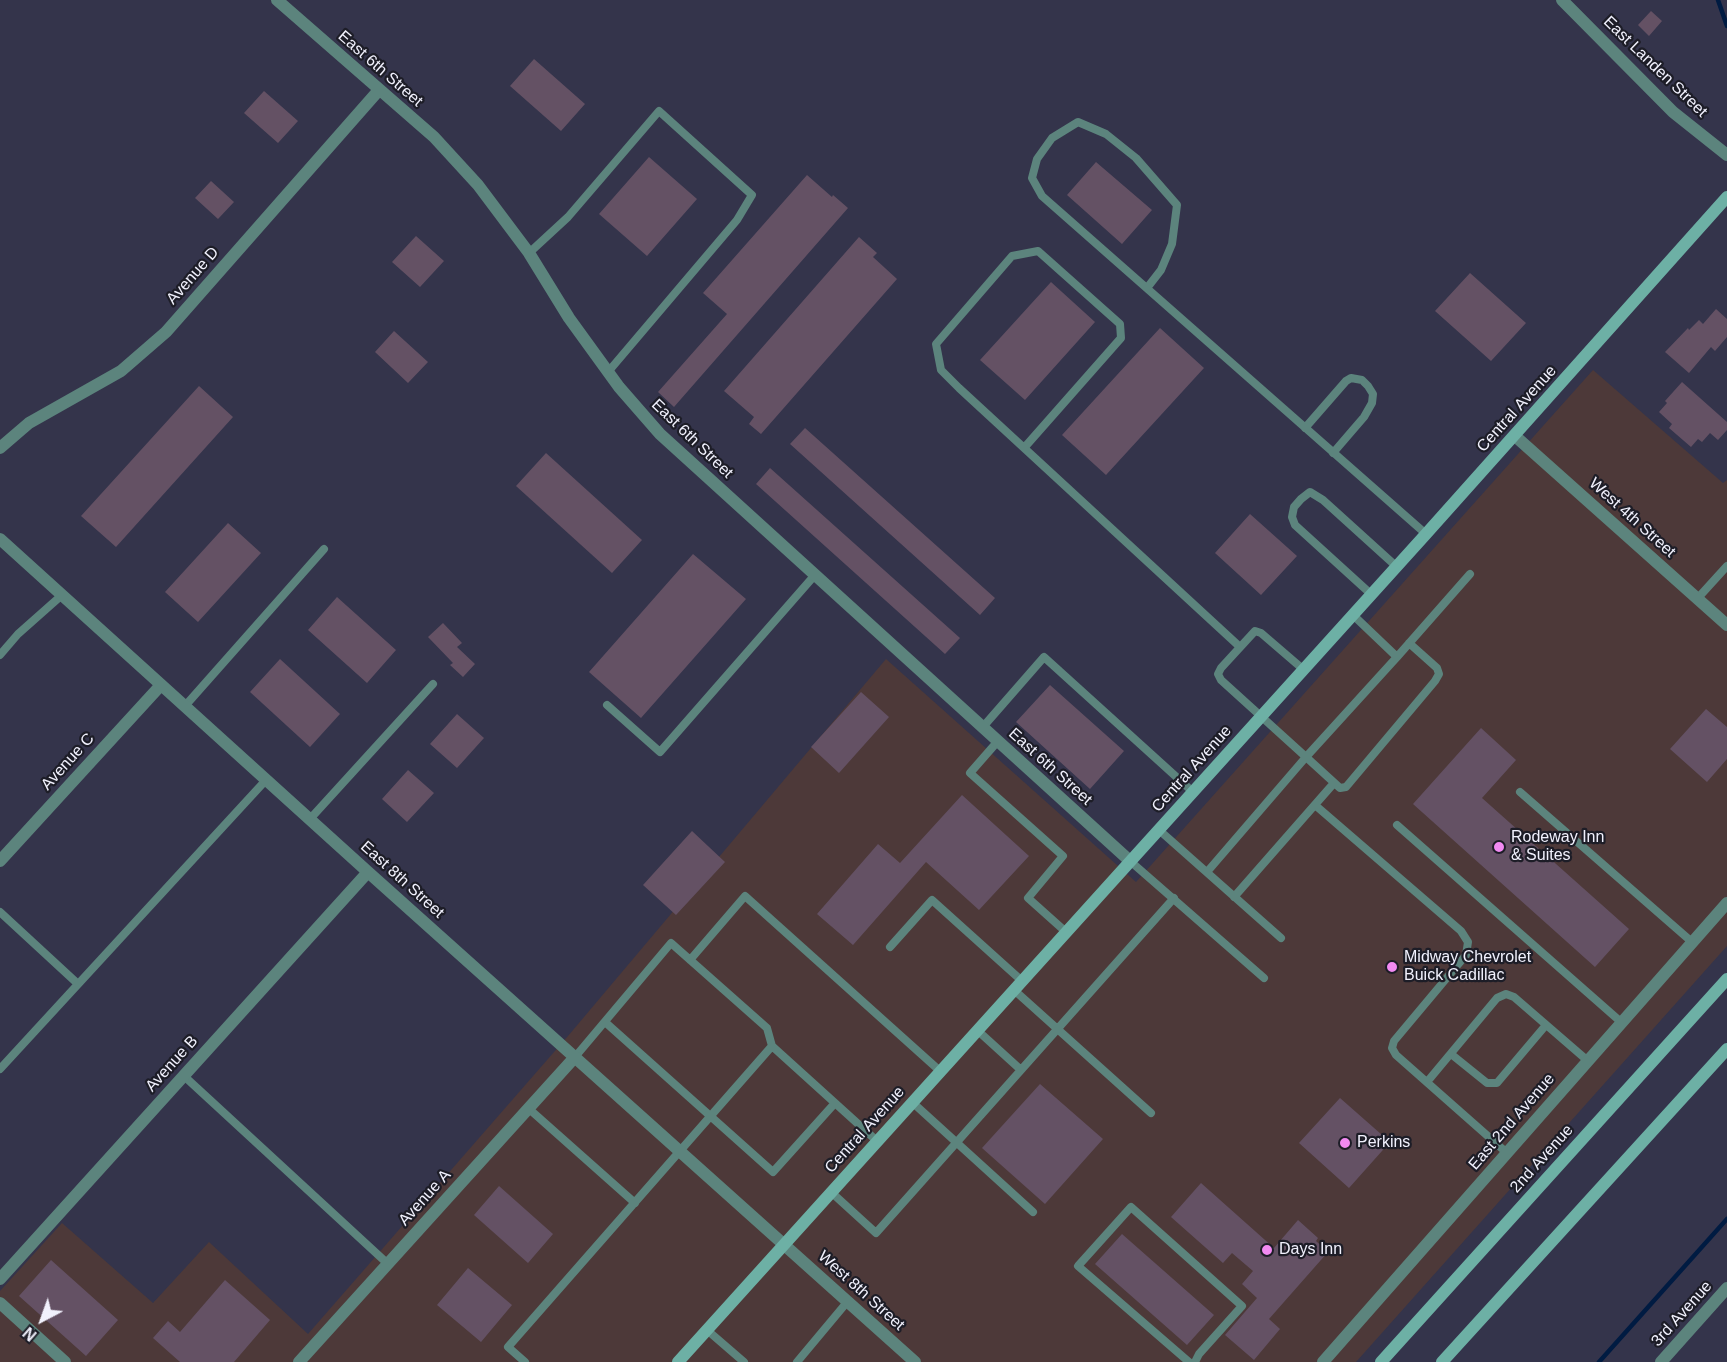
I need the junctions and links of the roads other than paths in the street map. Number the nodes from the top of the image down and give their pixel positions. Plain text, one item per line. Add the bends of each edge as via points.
1 (277, 0) edge
2 (1562, 0) edge
3 (379, 90) junction
4 (1727, 155) edge
5 (1727, 197) edge
6 (529, 253) junction
7 (1147, 288) junction
8 (608, 372) junction
9 (1305, 428) junction
10 (1515, 436) junction
11 (0, 448) edge
12 (1024, 448) junction
13 (1334, 453) junction
14 (1426, 534) junction
15 (0, 539) edge
16 (324, 549) dead end
17 (1727, 566) edge
18 (1397, 567) junction
19 (1470, 574) dead end
20 (814, 576) junction
21 (62, 595) junction
22 (1372, 595) junction
23 (1697, 599) junction
24 (1353, 615) junction
25 (1727, 626) edge
26 (1409, 643) junction
27 (1240, 647) junction
28 (0, 655) edge
29 (1397, 657) junction
30 (1304, 670) junction
31 (433, 684) dead end
32 (161, 685) junction
33 (607, 705) dead end
34 (184, 706) junction
35 (1262, 717) junction
36 (982, 728) junction
37 (998, 741) junction
38 (1306, 757) junction
39 (266, 780) junction
40 (1334, 783) junction
41 (1193, 792) junction
42 (1520, 792) dead end
43 (1315, 805) junction
44 (310, 819) junction
45 (1397, 825) dead end
46 (1159, 830) junction
47 (0, 861) edge
48 (1130, 861) junction
49 (368, 872) junction
50 (1207, 872) junction
51 (1234, 897) junction
52 (1174, 898) junction
53 (1727, 903) edge
54 (0, 912) edge
55 (1066, 932) junction
56 (1281, 938) dead end
57 (1692, 942) junction
58 (890, 946) dead end
59 (690, 960) junction
60 (1264, 978) dead end
61 (1727, 979) edge
62 (78, 984) junction
63 (1018, 985) junction
64 (605, 1022) junction
65 (1621, 1023) junction
66 (1546, 1025) junction
67 (1058, 1029) junction
68 (977, 1030) junction
69 (772, 1046) junction
70 (1727, 1049) edge
71 (1451, 1053) junction
72 (575, 1057) junction
73 (1588, 1061) junction
74 (0, 1070) edge
75 (1021, 1070) junction
76 (940, 1071) junction
77 (184, 1076) junction
78 (1427, 1082) junction
79 (912, 1102) junction
80 (835, 1103) junction
81 (528, 1108) junction
82 (1151, 1113) dead end
83 (710, 1116) junction
84 (877, 1141) junction
85 (957, 1143) junction
86 (680, 1151) junction
87 (1507, 1153) junction
88 (831, 1192) junction
89 (635, 1203) junction
90 (1033, 1212) dead end
91 (784, 1244) junction
92 (388, 1264) junction
93 (0, 1279) edge
94 (1727, 1287) edge
95 (848, 1301) junction
96 (0, 1303) edge
97 (707, 1330) junction
98 (65, 1362) edge
99 (300, 1362) edge
100 (525, 1362) edge
101 (678, 1362) edge
102 (744, 1362) edge
103 (796, 1362) edge
104 (915, 1362) edge
105 (1189, 1362) edge
106 (1195, 1362) edge
107 (1323, 1362) edge
108 (1381, 1362) edge
109 (1442, 1362) edge
110 (1661, 1362) edge

1 - 3 street, East 6th Street
2 - 4 street, East Landen Street via 1673,112
3 - 6 street, East 6th Street via 434,137 478,185
3 - 11 street, Avenue D via 166,332 121,371 29,423
5 - 10 street, Central Avenue
6 - 8 street, East 6th Street
6 - 8 lane via 568,217 659,111 752,195 737,220
7 - 7 lane via 1042,196 1032,178 1037,159 1052,138 1078,122 1106,134 1136,158 1177,205 1172,244 1161,270
7 - 9 lane
8 - 20 street, East 6th Street via 660,434
9 - 13 lane
9 - 13 lane via 1346,381 1362,380 1373,394 1372,403
10 - 14 street, Central Avenue
10 - 23 street, West 4th Street
12 - 12 lane via 941,370 936,344 1012,256 1038,251 1120,324 1121,338
12 - 27 lane
13 - 14 lane
14 - 18 street, Central Avenue
15 - 21 street, East 8th Street
16 - 34 lane
17 - 23 lane
18 - 22 street, Central Avenue
18 - 22 lane via 1323,500 1310,492 1301,499 1294,507 1295,525
19 - 26 lane
20 - 33 lane via 660,752
20 - 36 street, East 6th Street
21 - 28 lane
21 - 32 street, East 8th Street
22 - 24 street, Central Avenue
23 - 25 street, West 4th Street
24 - 29 lane
24 - 30 street, Central Avenue
26 - 29 lane
26 - 40 lane via 1437,668 1436,681 1346,787
27 - 30 lane via 1255,631 1261,633
27 - 35 lane via 1218,674
29 - 38 lane
30 - 35 street, Central Avenue
31 - 44 lane
32 - 34 street, East 8th Street
32 - 47 street, Avenue C
34 - 39 street, East 8th Street
35 - 38 lane
35 - 41 street, Central Avenue
36 - 37 street, East 6th Street
36 - 41 lane via 1044,657
37 - 48 street, East 6th Street
37 - 55 lane via 970,773 1063,856 1028,898
38 - 40 lane
38 - 50 lane
39 - 44 street, East 8th Street
39 - 62 lane
40 - 43 lane
41 - 46 street, Central Avenue
42 - 57 lane
43 - 51 lane
43 - 78 lane via 1461,931 1468,942 1466,955 1394,1041 1396,1055
44 - 49 street, East 8th Street
45 - 65 lane
46 - 48 street, Central Avenue
46 - 50 lane
48 - 52 lane
48 - 55 street, Central Avenue
49 - 72 street, East 8th Street
49 - 77 street, Avenue B
50 - 51 lane
51 - 56 lane
52 - 60 lane
52 - 67 lane
53 - 57 street, East 2nd Avenue
54 - 62 lane
55 - 63 street, Central Avenue
57 - 65 street, East 2nd Avenue
58 - 63 lane via 932,900
59 - 64 lane via 671,943
59 - 69 lane via 767,1028
59 - 76 lane via 745,896
61 - 108 street, 2nd Avenue
62 - 74 lane
63 - 67 lane
63 - 68 street, Central Avenue
64 - 72 lane
64 - 83 lane
65 - 73 street, East 2nd Avenue
66 - 71 lane via 1506,994 1497,998
66 - 71 lane via 1497,1083 1487,1083
66 - 73 lane
67 - 75 lane
67 - 82 lane
68 - 75 lane
68 - 76 street, Central Avenue
69 - 80 lane
69 - 83 lane
70 - 109 street
71 - 78 lane
72 - 81 street, Avenue A
72 - 86 street, East 8th Street
73 - 87 street, East 2nd Avenue
75 - 85 lane
76 - 79 street, Central Avenue
77 - 92 lane
77 - 93 street, Avenue B
78 - 87 lane
79 - 84 street, Central Avenue
79 - 85 lane
80 - 83 lane via 773,1172
80 - 84 lane
81 - 89 lane
81 - 92 street, Avenue A
83 - 86 lane
84 - 88 street, Central Avenue
85 - 88 lane via 876,1233
85 - 90 lane
86 - 89 lane
86 - 91 street, East 8th Street
87 - 107 street, East 2nd Avenue
88 - 91 street, Central Avenue
89 - 100 lane via 508,1347
91 - 95 street, West 8th Street
91 - 97 street, Central Avenue
92 - 99 street, Avenue A
94 - 110 street, 3rd Avenue
95 - 103 lane
95 - 104 street, West 8th Street
96 - 98 street
97 - 101 street, Central Avenue
97 - 102 lane
105 - 106 lane via 1078,1266 1131,1207 1242,1306

